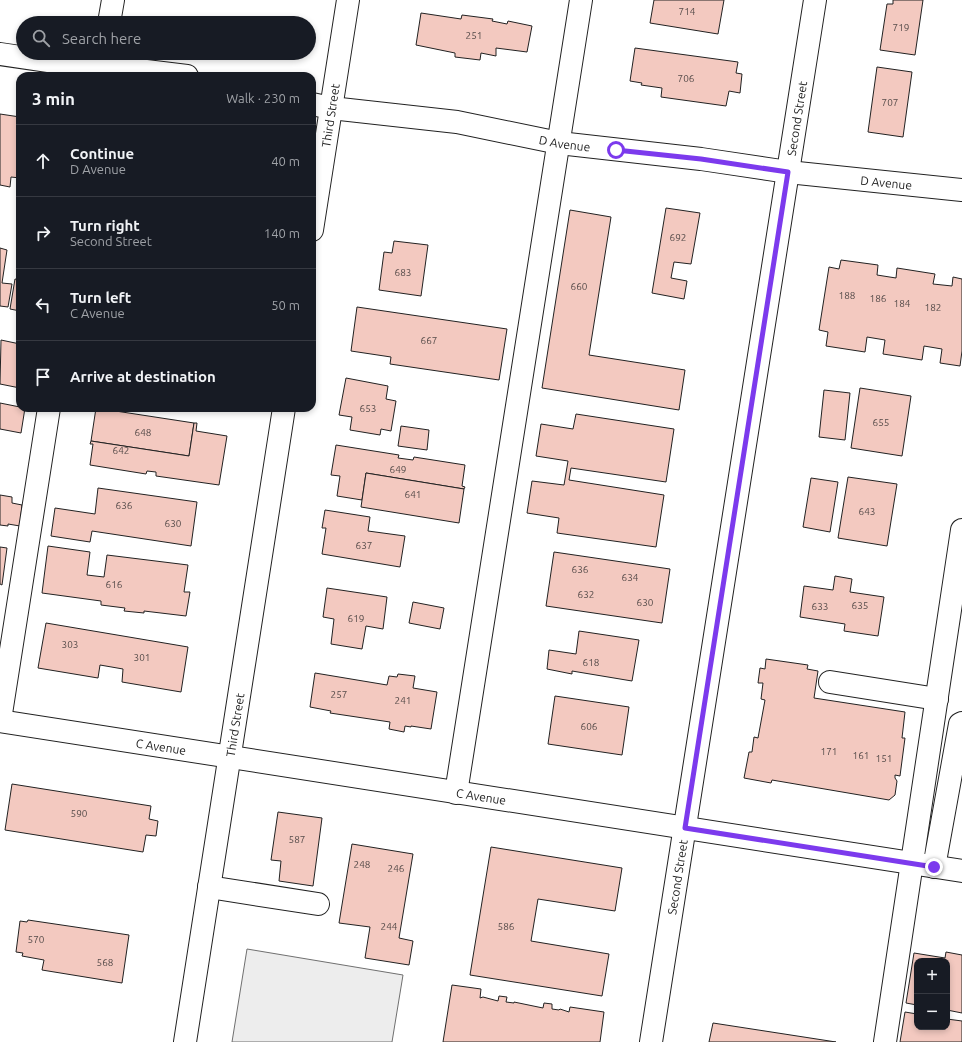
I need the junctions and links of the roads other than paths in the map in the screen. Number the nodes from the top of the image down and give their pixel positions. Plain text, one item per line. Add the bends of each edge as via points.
1 (113, 0) edge
2 (348, 0) edge
3 (581, 0) edge
4 (815, 0) edge
5 (110, 16) edge
6 (0, 54) edge
7 (16, 56) edge
8 (51, 60) edge
9 (102, 66) edge
10 (154, 72) edge
11 (321, 106) edge
12 (559, 143) junction
13 (788, 172) junction
14 (316, 175) edge
15 (962, 190) edge
16 (48, 412) edge
17 (283, 412) edge
18 (962, 530) edge
19 (830, 682) dead end
20 (937, 699) junction
21 (0, 721) edge
22 (962, 723) edge
23 (230, 757) junction
24 (456, 793) junction
25 (685, 828) junction
26 (923, 866) junction
27 (962, 871) edge
28 (209, 887) junction
29 (318, 904) dead end
30 (185, 1042) edge
31 (652, 1042) edge
32 (885, 1042) edge

1 - 5 street
2 - 11 street, Third Street
3 - 12 street
4 - 13 street, Second Street
6 - 7 street
8 - 9 street
9 - 10 street
11 - 12 street, D Avenue via 457,122
11 - 14 street, Third Street
12 - 13 street, D Avenue
12 - 24 street
13 - 15 street, D Avenue
13 - 25 street, Second Street
16 - 21 street
17 - 23 street, Third Street
18 - 20 street
19 - 20 street
20 - 26 street
21 - 23 street, C Avenue
22 - 26 street
23 - 24 street, C Avenue
23 - 28 street, Third Street
24 - 25 street, C Avenue
25 - 26 street, C Avenue
25 - 31 street, Second Street
26 - 27 street, C Avenue
26 - 32 street
28 - 29 street
28 - 30 street, Third Street

